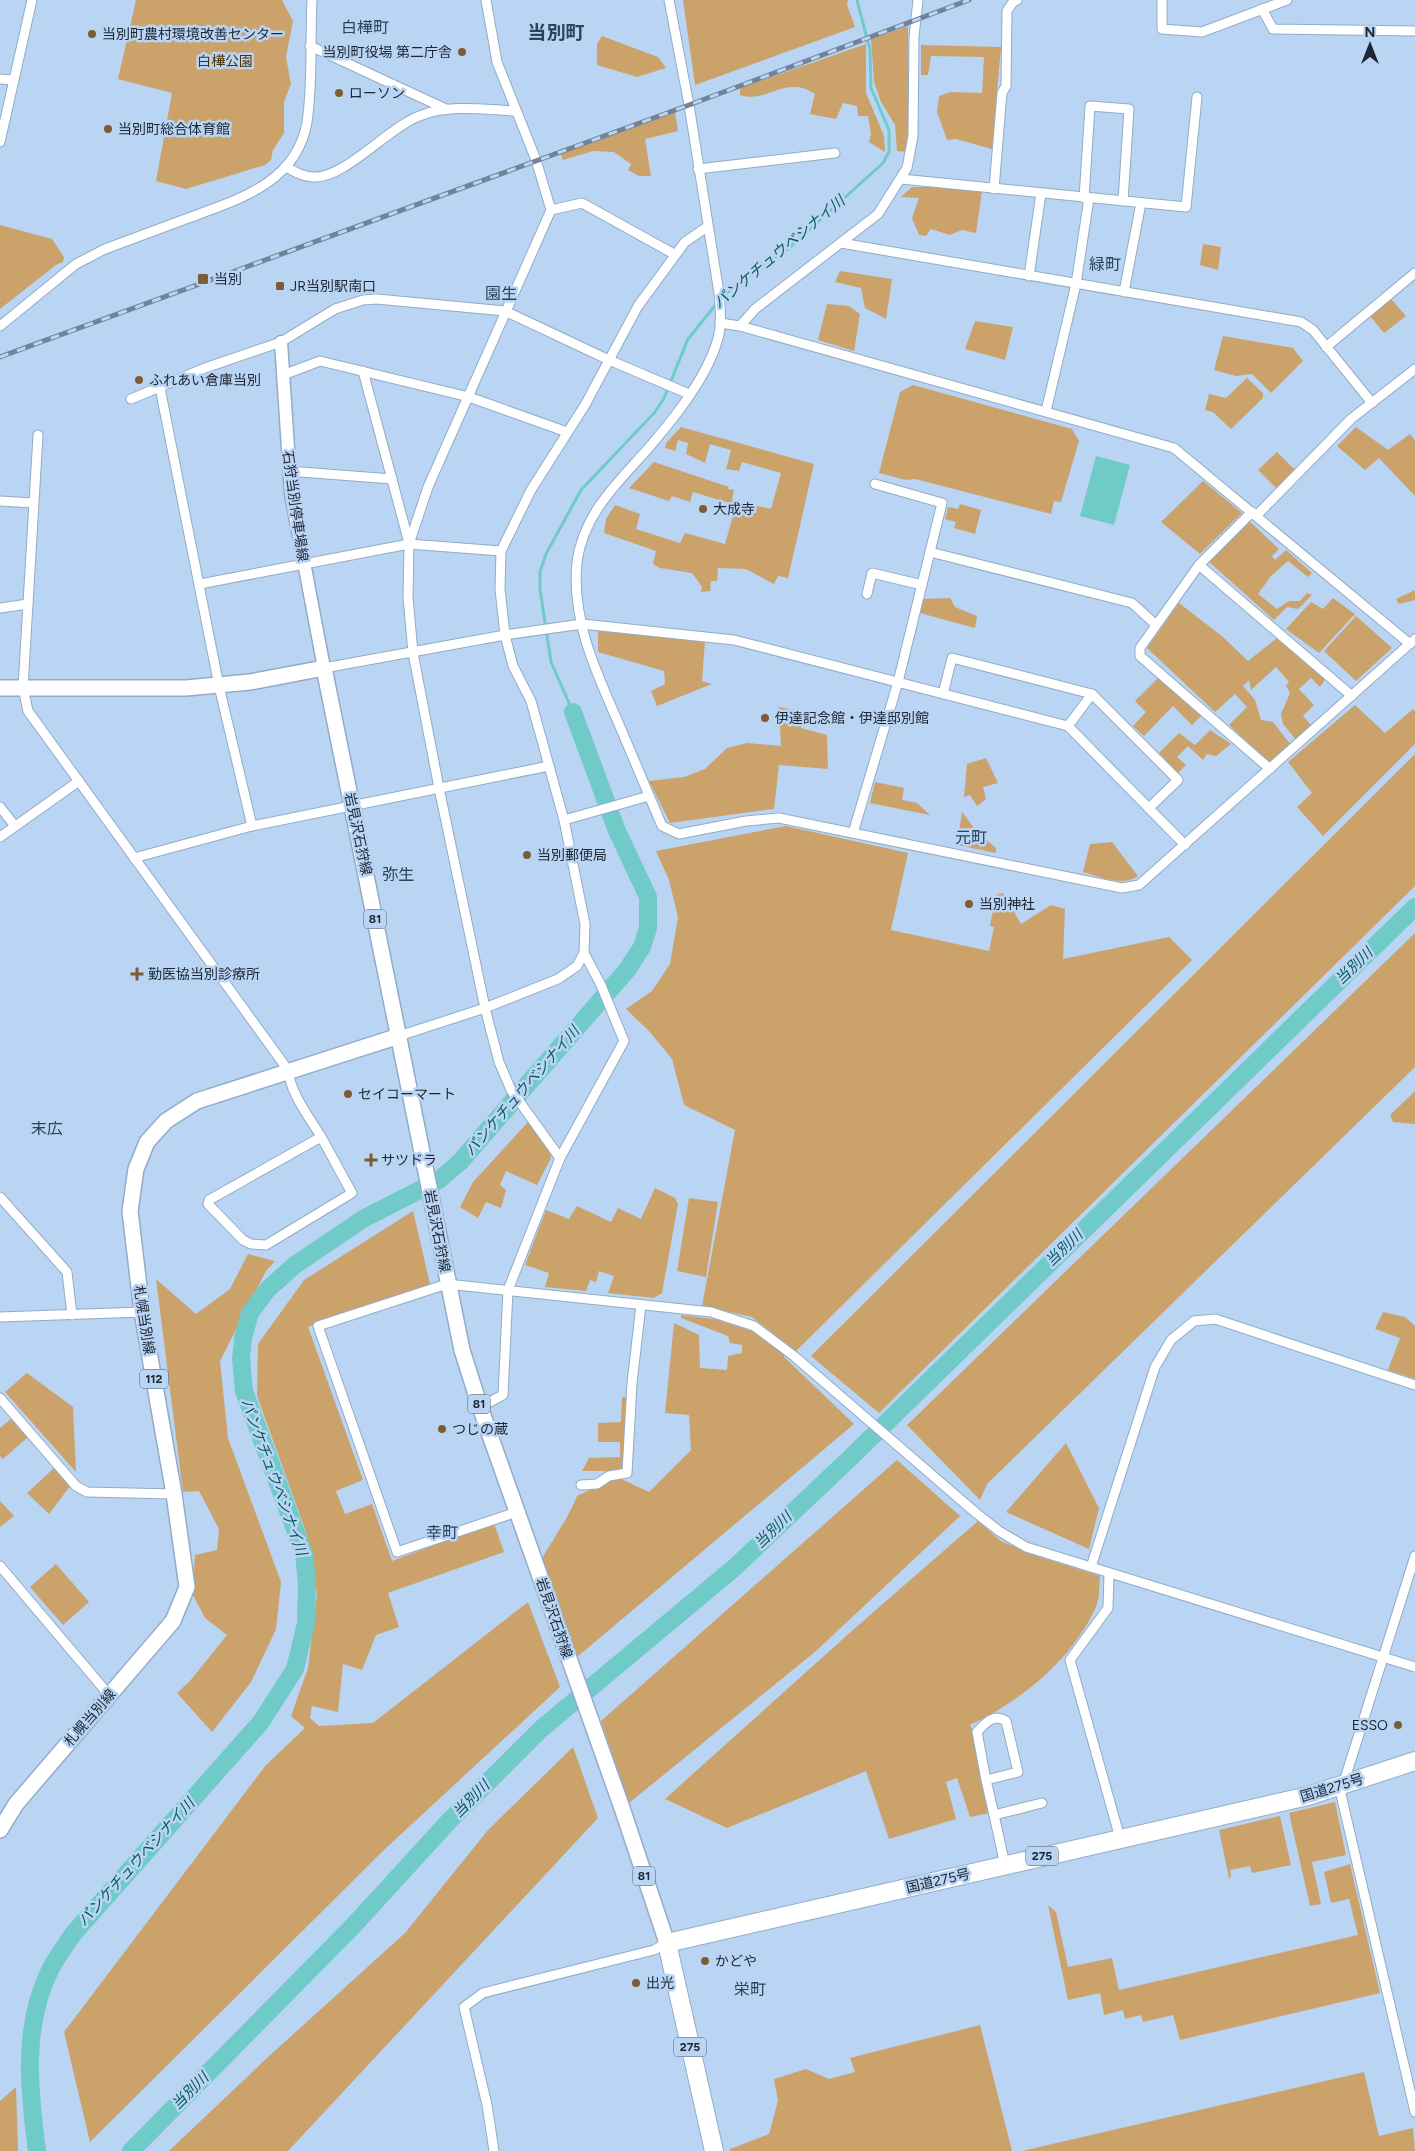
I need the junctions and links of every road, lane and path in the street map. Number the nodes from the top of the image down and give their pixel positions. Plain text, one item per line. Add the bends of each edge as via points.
1 (32, 0) edge
2 (312, 0) edge
3 (486, 0) edge
4 (669, 0) edge
5 (918, 0) edge
6 (1017, 0) edge
7 (1162, 0) edge
8 (1287, 0) edge
9 (1262, 9) junction
10 (1415, 32) edge
11 (310, 46) junction
12 (0, 79) edge
13 (14, 80) junction
14 (1197, 97) dead end
15 (446, 110) junction
16 (516, 111) junction
17 (0, 142) edge
18 (835, 154) dead end
19 (286, 166) junction
20 (698, 169) junction
21 (901, 179) junction
22 (994, 189) junction
23 (1041, 193) junction
24 (1086, 198) junction
25 (1123, 201) junction
26 (1141, 203) junction
27 (551, 210) junction
28 (707, 227) junction
29 (841, 243) junction
30 (674, 254) junction
31 (1415, 273) edge
32 (1029, 276) junction
33 (1076, 284) junction
34 (1124, 292) junction
35 (505, 311) junction
36 (720, 323) junction
37 (0, 326) edge
38 (740, 326) junction
39 (280, 342) junction
40 (1326, 347) junction
41 (609, 360) junction
42 (1415, 369) edge
43 (363, 371) junction
44 (283, 375) junction
45 (160, 388) junction
46 (689, 394) junction
47 (469, 397) junction
48 (130, 399) dead end
49 (1372, 402) junction
50 (1046, 411) junction
51 (567, 432) junction
52 (38, 435) dead end
53 (288, 471) junction
54 (392, 478) junction
55 (875, 484) dead end
56 (0, 501) edge
57 (33, 503) junction
58 (1254, 514) junction
59 (409, 544) junction
60 (501, 551) junction
61 (930, 552) junction
62 (304, 564) junction
63 (1199, 564) junction
64 (200, 584) junction
65 (922, 585) junction
66 (867, 594) dead end
67 (28, 604) junction
68 (0, 608) edge
69 (582, 624) junction
70 (1155, 624) junction
71 (505, 635) junction
72 (1413, 641) edge
73 (413, 653) junction
74 (324, 668) junction
75 (898, 682) junction
76 (219, 686) junction
77 (0, 688) edge
78 (23, 688) junction
79 (943, 694) junction
80 (1092, 694) junction
81 (1352, 696) junction
82 (1068, 726) junction
83 (549, 766) junction
84 (1270, 769) junction
85 (79, 781) junction
86 (439, 788) junction
87 (649, 796) junction
88 (352, 805) junction
89 (0, 807) edge
90 (1149, 808) junction
91 (564, 820) junction
92 (15, 826) junction
93 (252, 826) junction
94 (853, 833) junction
95 (0, 836) edge
96 (1185, 845) junction
97 (134, 858) junction
98 (584, 953) junction
99 (485, 1008) junction
100 (398, 1036) junction
101 (288, 1070) junction
102 (321, 1137) junction
103 (560, 1158) junction
104 (0, 1197) edge
105 (447, 1284) junction
106 (508, 1290) junction
107 (641, 1305) junction
108 (142, 1312) junction
109 (72, 1315) junction
110 (0, 1317) edge
111 (1415, 1385) edge
112 (0, 1398) edge
113 (480, 1407) junction
114 (582, 1485) dead end
115 (174, 1494) junction
116 (517, 1512) junction
117 (1415, 1556) edge
118 (0, 1566) edge
119 (1091, 1567) junction
120 (1109, 1573) junction
121 (1383, 1657) junction
122 (1415, 1667) edge
123 (109, 1695) junction
124 (1415, 1761) edge
125 (986, 1780) junction
126 (1341, 1786) junction
127 (1042, 1803) dead end
128 (994, 1815) junction
129 (0, 1830) edge
130 (1120, 1838) junction
131 (1005, 1865) junction
132 (667, 1943) junction
133 (1415, 2112) edge
134 (494, 2151) edge
135 (714, 2151) edge

1 - 13 street
2 - 11 street
3 - 16 street via 496,62
4 - 20 street
5 - 21 street via 914,38 914,136 907,168
6 - 22 street via 1008,11 1006,86 1002,93
7 - 9 street via 1162,29 1202,32
8 - 9 street
9 - 10 street via 1273,29
11 - 15 street
11 - 19 street via 307,121 301,141
12 - 13 street
13 - 17 street
14 - 26 street via 1186,207
15 - 16 street
15 - 19 street via 432,111 408,121 330,175 307,176
16 - 27 street via 536,160
18 - 20 street
19 - 37 street via 266,186 240,199 86,258
20 - 28 street
21 - 22 street
21 - 29 street via 878,214
22 - 23 street
23 - 24 street
23 - 32 street
24 - 25 street
24 - 25 street via 1090,106 1130,109
24 - 33 street
25 - 26 street
26 - 34 street
27 - 30 street via 582,203
27 - 35 street
28 - 30 street via 684,242
28 - 36 street
29 - 32 street
29 - 38 street via 755,309
30 - 41 street via 638,306
31 - 40 street
32 - 33 street
33 - 34 street
33 - 50 street
34 - 40 street via 1301,322 1313,330
35 - 39 street via 363,300 335,309
35 - 41 street
35 - 47 street
36 - 38 street
36 - 46 street via 710,358
38 - 50 street
39 - 44 main road, 石狩当別停車場線
39 - 45 street via 205,368
40 - 49 street
41 - 46 street
41 - 51 street
42 - 49 street
43 - 44 street via 320,361
43 - 47 street
43 - 54 street
44 - 53 main road, 石狩当別停車場線
45 - 48 street
45 - 64 street
46 - 69 street via 656,438 604,496 590,521 577,563
47 - 51 street
47 - 59 street via 428,487
49 - 58 street
50 - 58 street via 1174,448
51 - 60 street via 531,490
52 - 57 street
53 - 54 street
53 - 62 main road, 石狩当別停車場線
54 - 59 street
55 - 61 street via 942,503
56 - 57 street
57 - 67 street
58 - 63 street
58 - 72 street
59 - 60 street
59 - 62 street
59 - 73 street via 409,614
60 - 71 street via 500,589
61 - 65 street
61 - 70 street via 1132,604
62 - 64 street
62 - 74 main road, 石狩当別停車場線
63 - 70 street
63 - 81 street
64 - 76 street
65 - 66 street via 872,573
65 - 75 street
67 - 68 street
67 - 78 street
69 - 71 street
69 - 75 street via 734,640
69 - 87 street via 591,659
70 - 84 street via 1140,648 1140,656
71 - 73 street
71 - 83 street via 513,666 530,700
72 - 81 street
73 - 74 street
73 - 86 street
74 - 76 main road
74 - 88 main road, 岩見沢石狩線 / 81
75 - 79 street
75 - 94 street
76 - 78 main road
76 - 93 street
77 - 78 main road
78 - 85 street via 28,711
79 - 80 street via 952,658
79 - 82 street
80 - 82 street
80 - 90 street via 1178,780
81 - 84 street
82 - 90 street
83 - 86 street
83 - 91 street
84 - 96 street
85 - 92 street
85 - 97 street
86 - 88 street
86 - 99 street
87 - 91 street
87 - 94 street via 662,826 679,834 779,818
88 - 93 street
88 - 100 main road, 岩見沢石狩線 / 81
89 - 92 street
90 - 96 street
91 - 98 street via 585,924
92 - 95 street
93 - 97 street
94 - 96 street via 1122,888 1138,885
97 - 101 street
98 - 99 street via 577,966 568,973
98 - 103 street via 624,1041
99 - 100 street
99 - 103 street via 499,1062 511,1090
100 - 101 main road, 札幌当別線 / 112
100 - 105 main road, 岩見沢石狩線 / 81
101 - 102 street via 290,1084
101 - 108 main road, 札幌当別線 / 112 via 197,1101 166,1121 147,1142 136,1169 130,1211
102 - 102 street via 352,1193 266,1245 242,1240 208,1204 209,1200
103 - 106 street
104 - 109 street via 67,1272
105 - 106 street
105 - 113 main road, 岩見沢石狩線 / 81 via 462,1350
105 - 116 street via 318,1326 397,1552
106 - 107 street
106 - 113 street via 503,1395
107 - 114 street via 632,1382 627,1473 609,1476 597,1484
107 - 119 street via 711,1312 754,1326 794,1356 999,1531 1026,1547
108 - 109 street
108 - 115 main road, 札幌当別線 / 112
109 - 110 street
111 - 119 street via 1215,1319 1194,1321 1171,1340 1155,1367
112 - 115 street via 76,1486 86,1492
113 - 116 main road, 岩見沢石狩線 / 81
115 - 123 main road, 札幌当別線 / 112 via 187,1587 173,1621
116 - 132 main road, 岩見沢石狩線 / 81
117 - 121 street
118 - 123 street
119 - 120 street
120 - 121 street
120 - 130 street via 1108,1608 1070,1660
121 - 122 street
121 - 126 street
123 - 129 main road, 札幌当別線 / 112 via 16,1804
124 - 126 highway, 国道275号 / 275
125 - 125 street via 1018,1772 1006,1721 1001,1718 992,1719 977,1732
125 - 128 street
126 - 130 highway, 国道275号 / 275
126 - 133 street
127 - 128 street
128 - 131 street
130 - 131 highway, 国道275号 / 275
131 - 132 highway, 国道275号 / 275
132 - 134 street via 654,1950 482,1993 464,2007 487,2105
132 - 135 highway, 275

